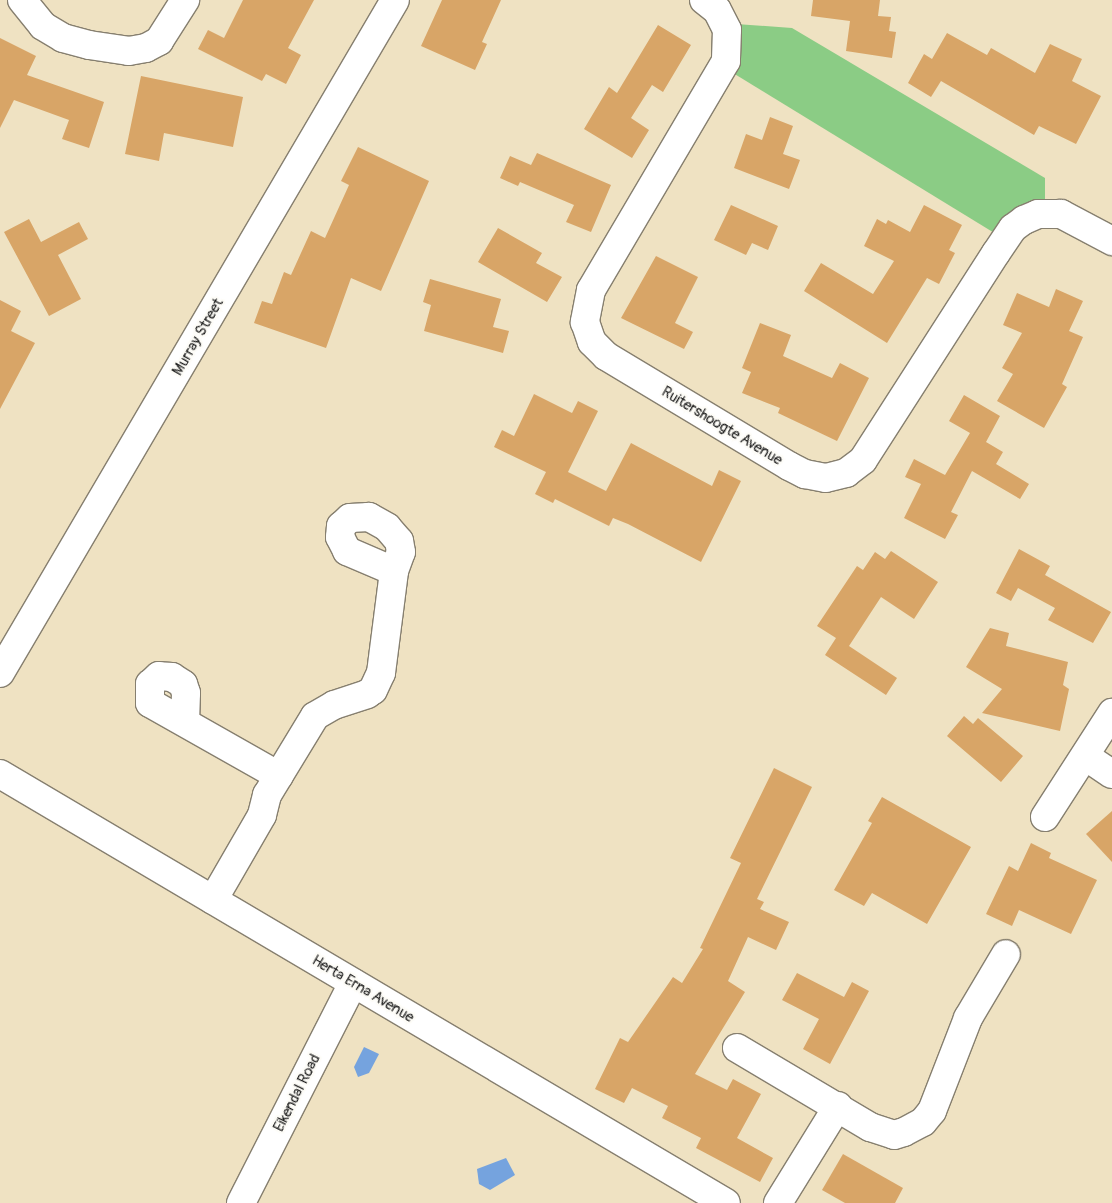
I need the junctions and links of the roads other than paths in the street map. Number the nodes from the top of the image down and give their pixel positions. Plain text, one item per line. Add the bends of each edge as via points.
1 (22, 0) edge
2 (185, 0) edge
3 (395, 0) edge
4 (704, 0) edge
5 (1112, 241) edge
6 (394, 571) dead end
7 (0, 673) edge
8 (1112, 713) edge
9 (185, 722) dead end
10 (1085, 756) junction
11 (0, 774) edge
12 (1112, 774) edge
13 (273, 785) junction
14 (1044, 817) dead end
15 (204, 895) junction
16 (1006, 954) dead end
17 (353, 983) junction
18 (737, 1048) dead end
19 (838, 1106) junction
20 (241, 1203) edge
21 (726, 1203) edge
22 (778, 1203) edge

1 - 2 street via 43,26 64,38 129,51 160,41
3 - 7 street, Murray Street
4 - 5 street, Ruitershoogte Avenue via 717,10 727,30 726,61 592,290 585,322 592,342 606,356 789,466 805,474 826,478 846,473 863,460 996,252 1013,228 1024,220 1038,214 1061,214
6 - 13 street via 378,682 367,694 334,705 315,716
8 - 10 street
9 - 13 street
10 - 12 street
10 - 14 street
11 - 15 street, Herta Erna Avenue
13 - 15 street via 262,815 240,838
15 - 17 street, Herta Erna Avenue
16 - 19 street via 968,1018 940,1095 922,1122 894,1135 870,1127
17 - 20 street, Eikendal Road
17 - 21 street, Herta Erna Avenue
18 - 19 street
19 - 22 street

